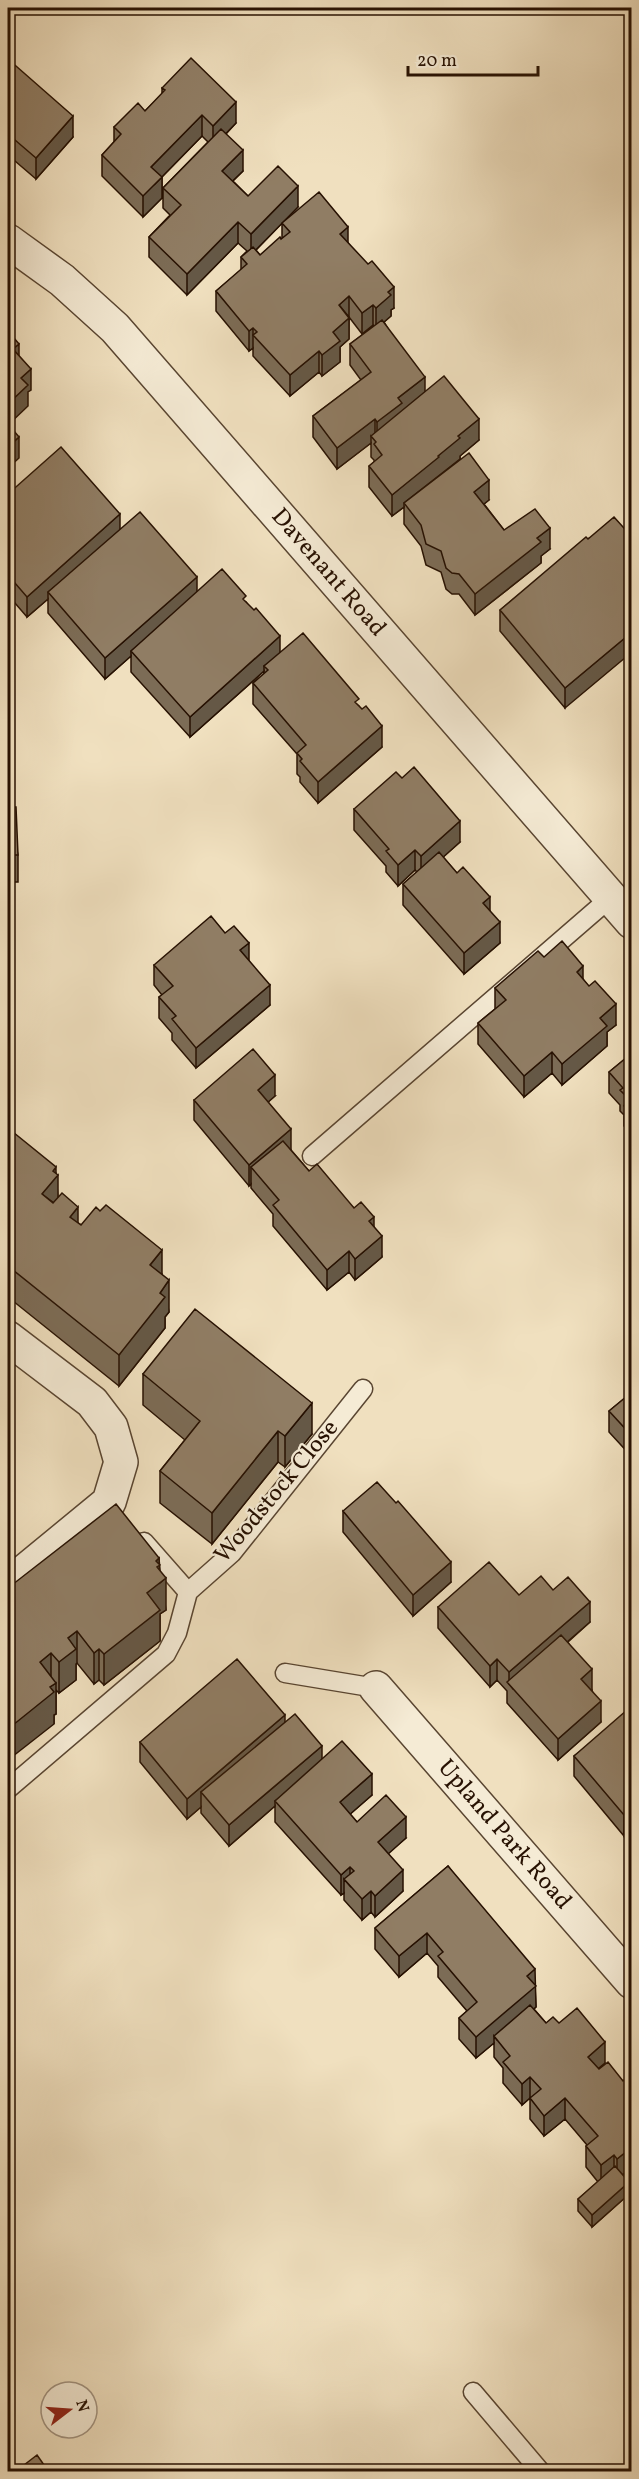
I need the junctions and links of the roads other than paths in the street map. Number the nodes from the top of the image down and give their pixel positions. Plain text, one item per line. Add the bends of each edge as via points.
1 (8, 241) edge
2 (610, 898) junction
3 (632, 922) edge
4 (312, 1156) dead end
5 (8, 1338) edge
6 (363, 1389) dead end
7 (133, 1529) edge
8 (8, 1585) edge
9 (188, 1592) junction
10 (285, 1673) dead end
11 (376, 1688) joint
12 (8, 1789) edge
13 (632, 1982) edge
14 (473, 2392) dead end
15 (541, 2472) edge

1 - 2 street, Davenant Road via 62,280 115,328
2 - 3 street, Davenant Road
2 - 4 lane
5 - 8 street via 92,1402 111,1427 121,1462 113,1507
6 - 9 lane, Woodstock Close via 232,1553
7 - 9 lane
9 - 12 lane via 177,1633 166,1654
10 - 11 lane
11 - 13 street, Upland Park Road
14 - 15 lane

